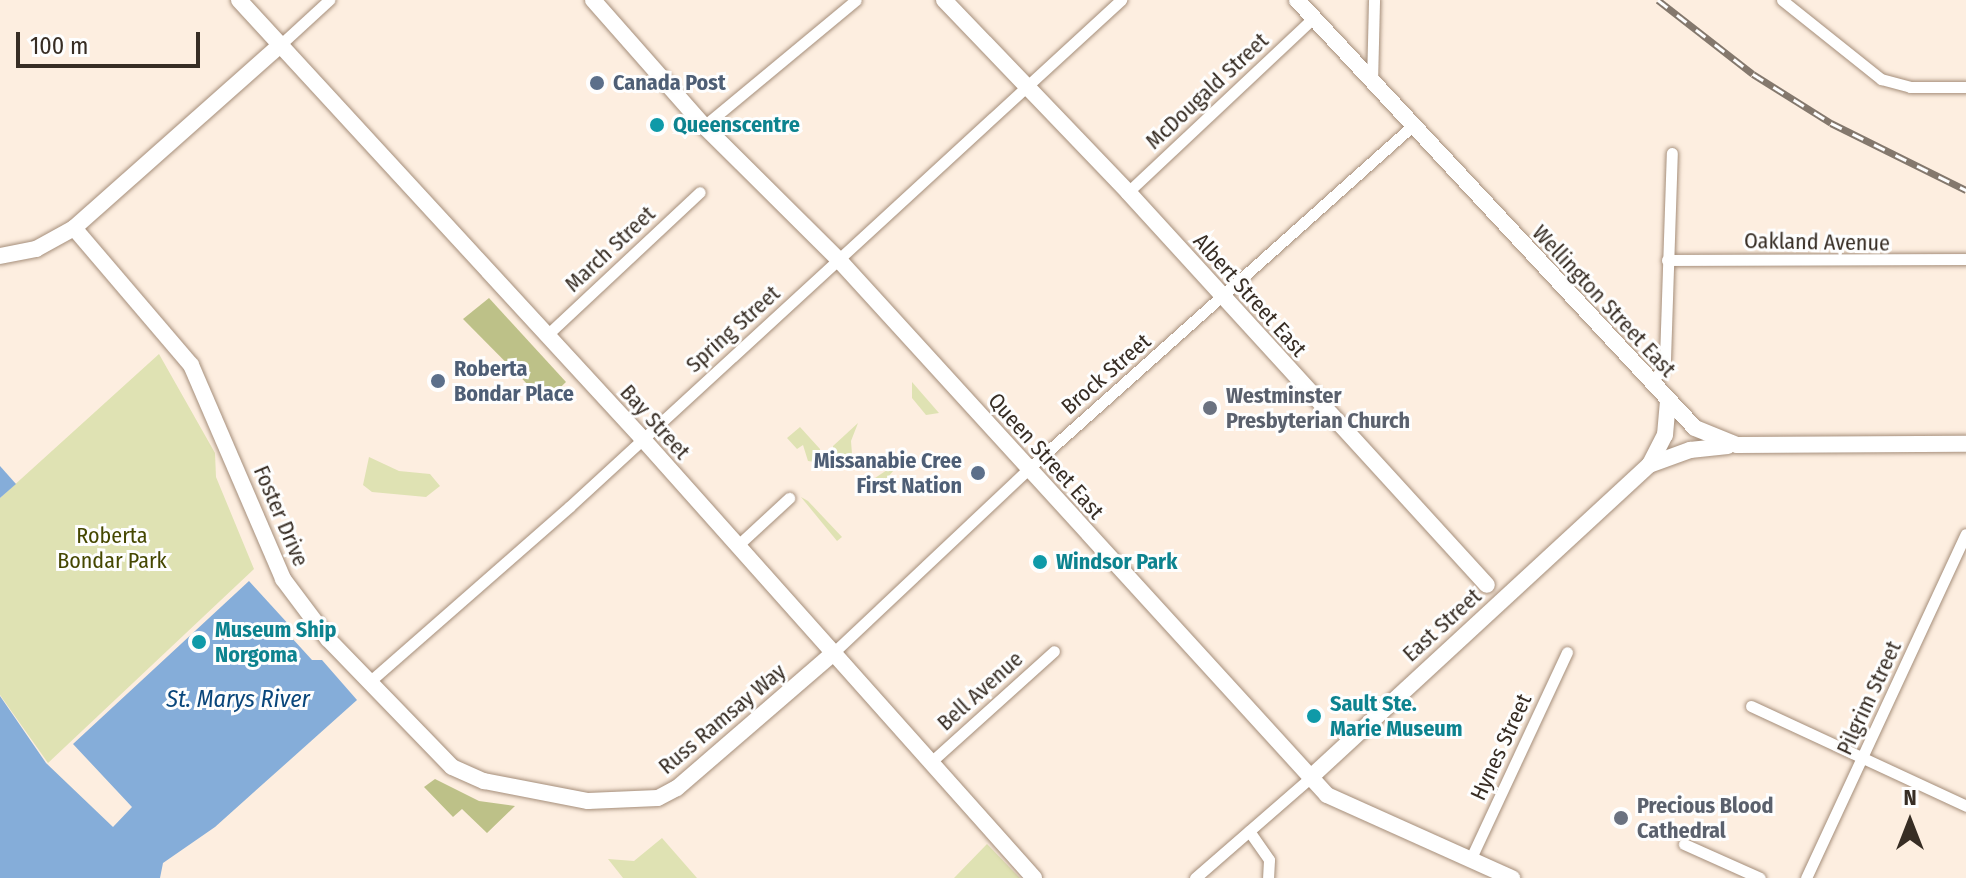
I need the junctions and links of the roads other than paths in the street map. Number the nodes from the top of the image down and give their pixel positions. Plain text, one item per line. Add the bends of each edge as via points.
1 (239, 0) edge
2 (329, 0) edge
3 (593, 0) edge
4 (856, 0) edge
5 (944, 0) edge
6 (1121, 0) edge
7 (1297, 0) edge
8 (1374, 0) edge
9 (1782, 0) edge
10 (1313, 18) junction
11 (280, 45) junction
12 (1372, 84) junction
13 (1028, 86) junction
14 (1966, 87) edge
15 (704, 126) junction
16 (1411, 127) junction
17 (1672, 153) dead end
18 (700, 192) dead end
19 (1128, 192) junction
20 (74, 228) junction
21 (0, 256) edge
22 (1966, 259) edge
23 (839, 260) junction
24 (1667, 260) junction
25 (1222, 299) junction
26 (547, 335) junction
27 (1650, 381) junction
28 (1668, 402) junction
29 (641, 437) junction
30 (1966, 444) edge
31 (1737, 445) junction
32 (1649, 465) junction
33 (1028, 469) junction
34 (789, 498) dead end
35 (1966, 534) edge
36 (737, 546) junction
37 (1536, 572) junction
38 (1487, 585) junction
39 (1457, 640) junction
40 (1054, 651) dead end
41 (1567, 652) dead end
42 (832, 654) junction
43 (368, 683) junction
44 (1751, 706) dead end
45 (1864, 757) junction
46 (932, 761) junction
47 (1311, 777) junction
48 (634, 802) joint
49 (1966, 806) edge
50 (1249, 831) junction
51 (1684, 844) dead end
52 (1471, 858) junction
53 (1034, 878) edge
54 (1195, 878) edge
55 (1268, 878) edge
56 (1512, 878) edge
57 (1760, 878) edge
58 (1806, 878) edge

1 - 11 main road, Bay Street
2 - 11 street
3 - 15 main road, Queen Street East
4 - 15 street
5 - 13 main road, Albert Street East
6 - 13 street, Spring Street
7 - 10 main road, Wellington Street East
8 - 12 street
9 - 14 street via 1881,79 1910,87
10 - 12 main road, Wellington Street East
10 - 19 street, McDougald Street
11 - 20 main road
11 - 26 main road, Bay Street
12 - 16 main road, Wellington Street East
13 - 19 main road, Albert Street East
13 - 23 street, Spring Street
15 - 23 main road, Queen Street East
16 - 25 street, Brock Street
16 - 27 main road, Wellington Street East
17 - 24 street
18 - 26 street, March Street
19 - 25 main road, Albert Street East
20 - 21 main road via 36,249
20 - 43 main road, Foster Drive via 191,365 283,579
22 - 24 street, Oakland Avenue
23 - 29 street, Spring Street
23 - 33 main road, Queen Street East
24 - 27 street via 1665,359 1662,371
25 - 33 street, Brock Street
25 - 38 main road, Albert Street East
26 - 29 main road, Bay Street
27 - 28 main road, Wellington Street East
28 - 31 main road, Wellington Street East via 1695,428
28 - 32 main road via 1665,435
29 - 36 main road, Bay Street
29 - 43 street, Spring Street
30 - 31 main road, Wellington Street East
31 - 32 main road, East Street via 1690,450
32 - 37 main road, East Street
33 - 42 street, Brock Street
33 - 47 main road, Queen Street East
34 - 36 street
35 - 45 street, Pilgrim Street
36 - 42 main road, Bay Street
37 - 38 main road
37 - 39 main road, East Street
38 - 39 main road via 1477,613
39 - 47 main road, East Street
40 - 46 street, Bell Avenue
41 - 52 street, Hynes Street
42 - 46 main road, Bay Street
42 - 48 main road, Russ Ramsay Way via 677,788
43 - 48 main road, Foster Drive via 434,751 484,781 588,801
44 - 45 street
45 - 49 street
45 - 58 street, Pilgrim Street
46 - 53 main road, Bay Street
47 - 50 street, East Street
47 - 52 main road, Queen Street East via 1327,795 1351,809
50 - 54 street, East Street
50 - 55 street via 1269,860
51 - 57 street
52 - 56 main road, Queen Street East

